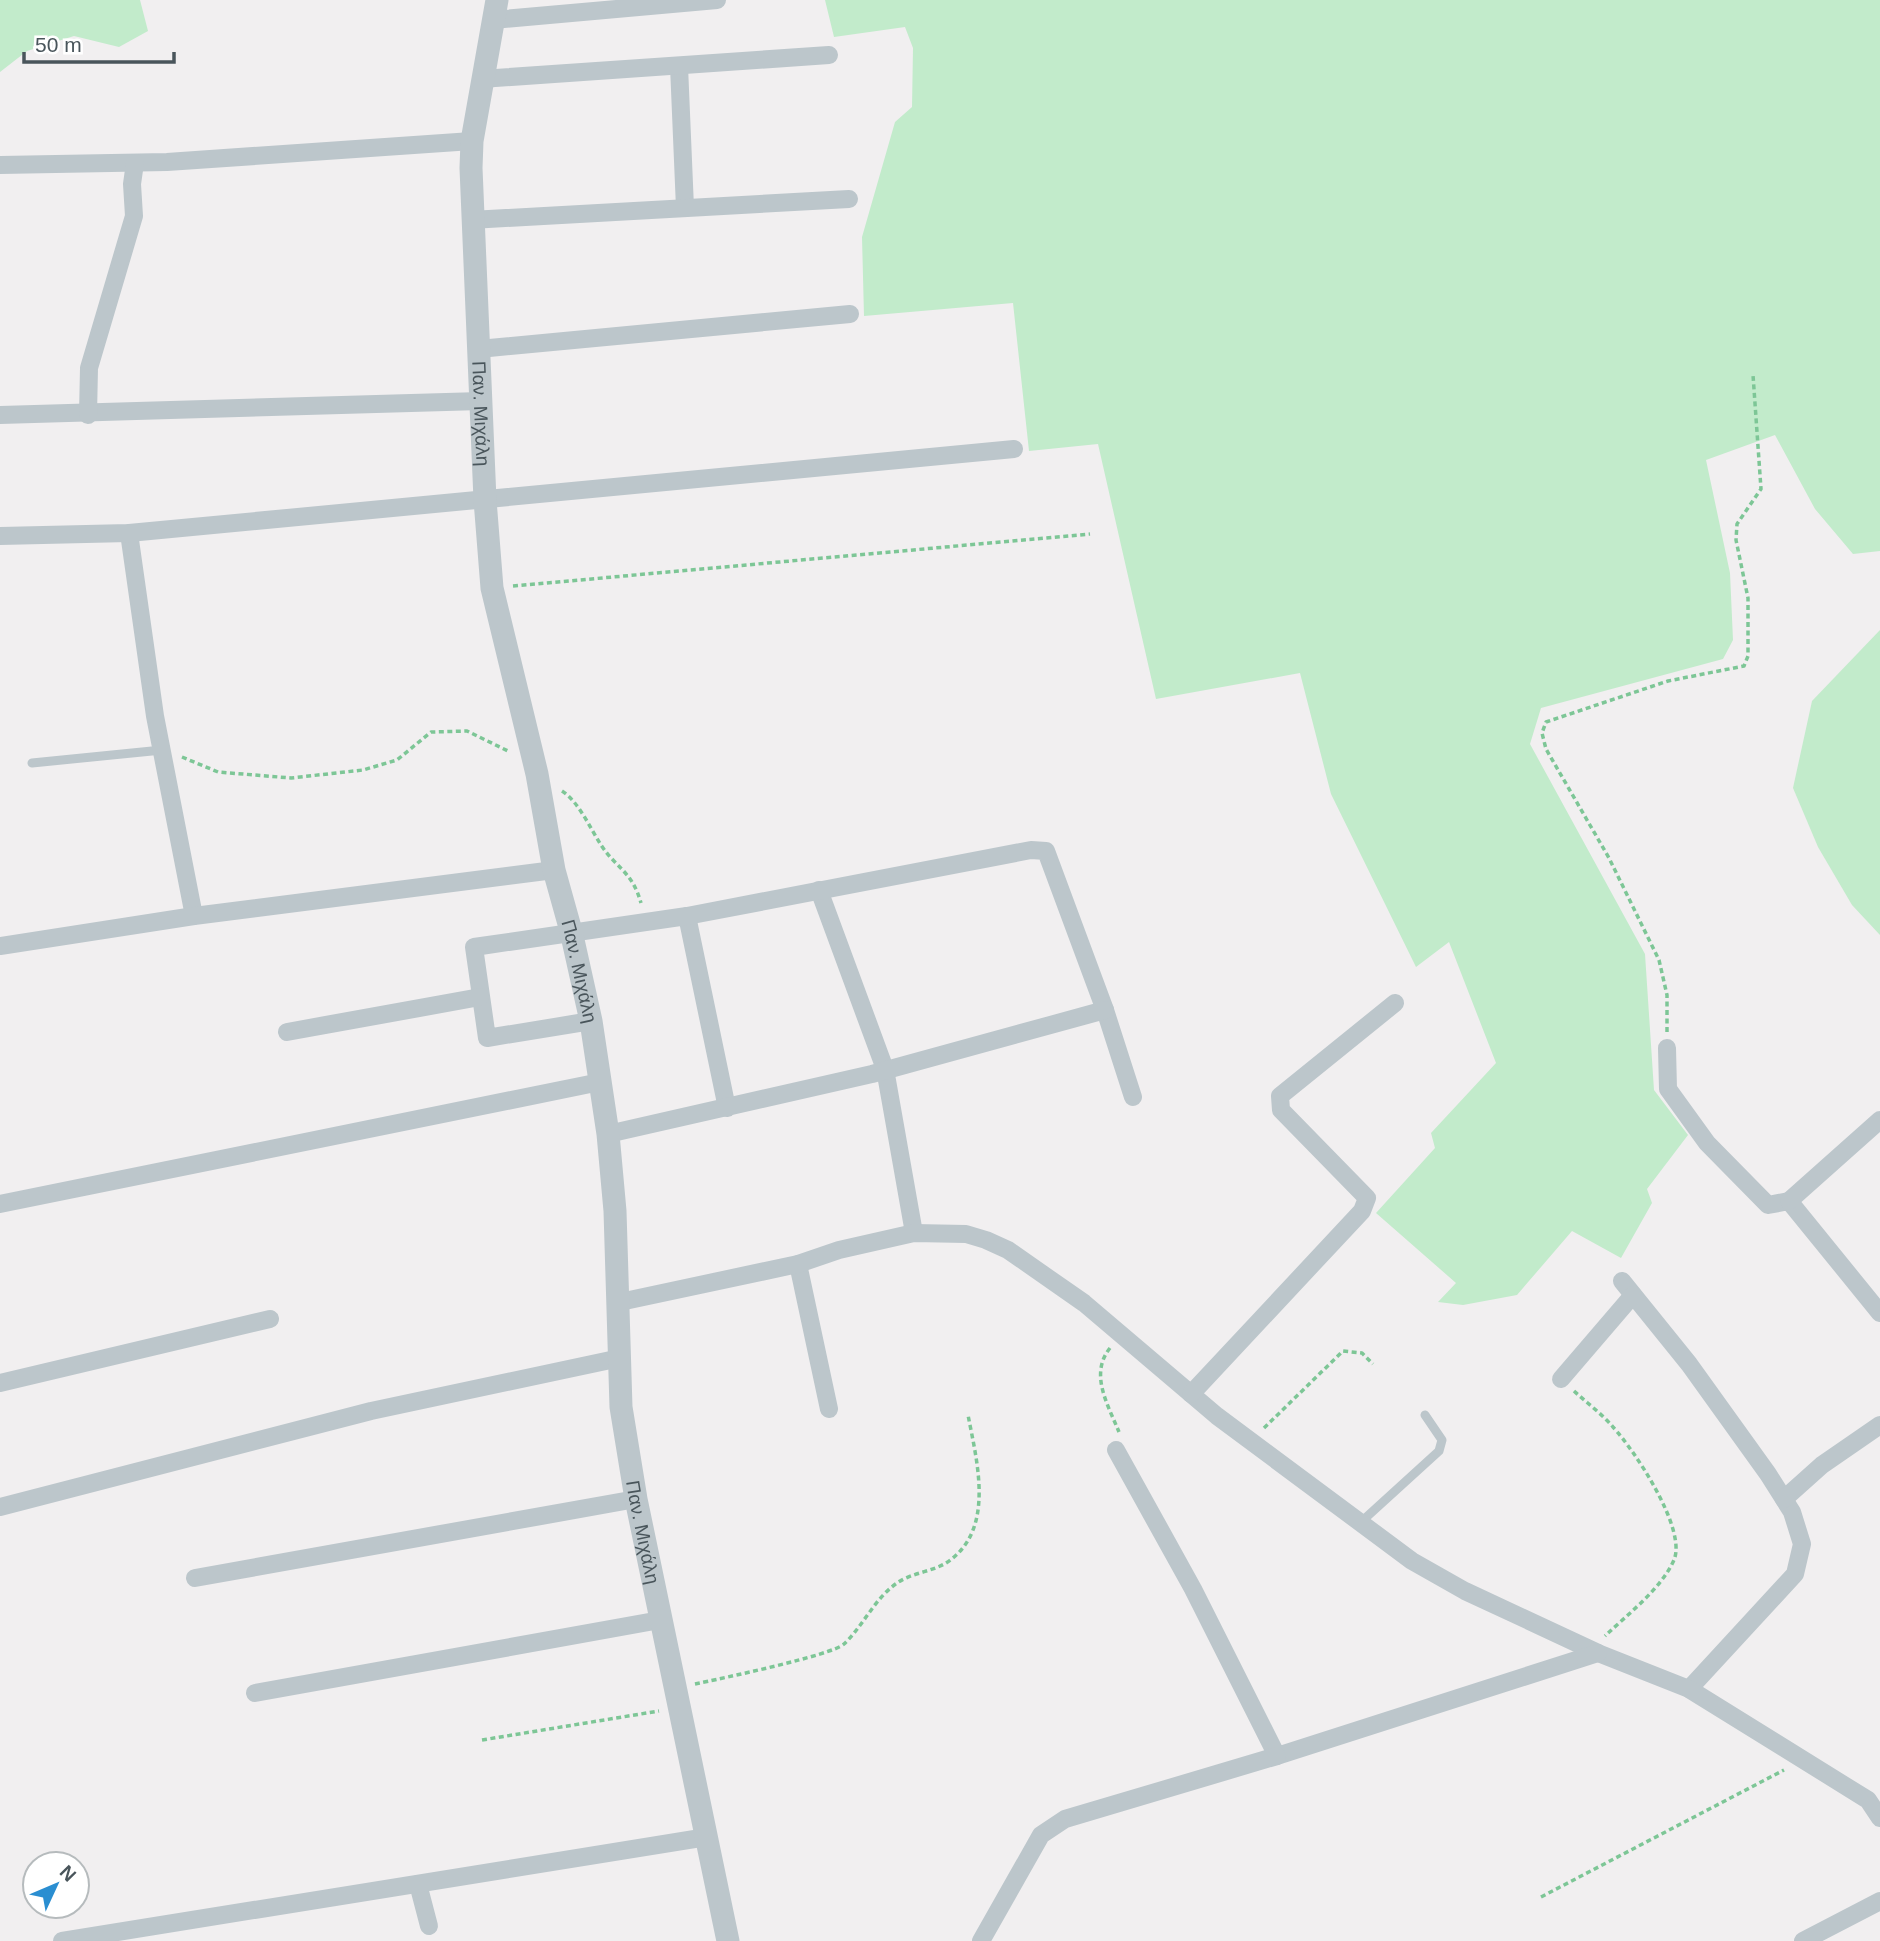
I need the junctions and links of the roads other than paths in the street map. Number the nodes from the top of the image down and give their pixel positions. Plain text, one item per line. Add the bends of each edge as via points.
1 (717, 0) edge
2 (495, 10) edge
3 (829, 55) dead end
4 (679, 66) junction
5 (481, 79) junction
6 (471, 141) junction
7 (135, 163) junction
8 (0, 165) edge
9 (849, 199) dead end
10 (685, 208) junction
11 (471, 220) junction
12 (850, 314) dead end
13 (479, 348) junction
14 (481, 401) junction
15 (0, 415) edge
16 (88, 415) junction
17 (1014, 449) dead end
18 (485, 499) junction
19 (130, 533) junction
20 (0, 536) edge
21 (164, 750) junction
22 (32, 763) dead end
23 (554, 870) junction
24 (819, 890) junction
25 (194, 916) junction
26 (687, 916) junction
27 (571, 931) junction
28 (0, 946) edge
29 (480, 997) junction
30 (1395, 1003) dead end
31 (1105, 1010) junction
32 (591, 1021) junction
33 (287, 1032) dead end
34 (1667, 1048) road end
35 (885, 1069) junction
36 (600, 1082) junction
37 (1133, 1097) dead end
38 (727, 1108) junction
39 (1880, 1121) edge
40 (608, 1134) junction
41 (1789, 1201) junction
42 (0, 1204) edge
43 (914, 1233) junction
44 (798, 1264) junction
45 (620, 1302) junction
46 (1880, 1313) edge
47 (270, 1319) dead end
48 (620, 1358) junction
49 (1562, 1379) road end
50 (0, 1383) edge
51 (1191, 1394) junction
52 (829, 1409) dead end
53 (1425, 1415) dead end
54 (1880, 1425) edge
55 (1116, 1450) road end
56 (636, 1499) junction
57 (1784, 1499) junction
58 (0, 1507) edge
59 (1361, 1522) junction
60 (195, 1578) dead end
61 (660, 1620) junction
62 (1595, 1651) junction
63 (1689, 1689) junction
64 (255, 1693) dead end
65 (1277, 1756) junction
66 (1880, 1818) edge
67 (708, 1837) junction
68 (418, 1884) junction
69 (1880, 1901) edge
70 (429, 1926) dead end
71 (62, 1941) edge
72 (728, 1941) edge
73 (981, 1941) edge
74 (1803, 1941) edge

1 - 2 street
2 - 5 street, Παν. Μιχάλη
3 - 4 street
4 - 5 street
4 - 10 street
5 - 6 street, Παν. Μιχάλη
6 - 7 street
6 - 11 street, Παν. Μιχάλη
7 - 8 street
7 - 16 street via 134,216 89,368
9 - 10 street
10 - 11 street
11 - 13 street, Παν. Μιχάλη
12 - 13 street
13 - 14 street, Παν. Μιχάλη
14 - 16 street
14 - 18 street, Παν. Μιχάλη
15 - 16 street
17 - 18 street
18 - 19 street
18 - 23 street, Παν. Μιχάλη via 492,588 537,774
19 - 20 street
19 - 21 street via 155,716
21 - 22 lane
21 - 25 street
23 - 25 street
23 - 27 street, Παν. Μιχάλη
24 - 26 street
24 - 31 street via 1031,850 1046,851
24 - 35 street
25 - 28 street
26 - 27 street
26 - 38 street
27 - 29 street via 474,947
27 - 32 street, Παν. Μιχάλη
29 - 32 street via 486,1038
29 - 33 street
30 - 51 street via 1280,1096 1281,1110 1367,1198 1362,1212
31 - 35 street
31 - 37 street
32 - 36 street, Παν. Μιχάλη
34 - 41 street via 1668,1089 1700,1133 1768,1205
35 - 38 street
35 - 43 street
36 - 40 street, Παν. Μιχάλη
36 - 42 street
38 - 40 street
39 - 41 street
40 - 45 street, Παν. Μιχάλη
41 - 46 street
43 - 44 street
43 - 51 street via 966,1234 1008,1250 1084,1303
44 - 45 street
44 - 52 street
45 - 48 street, Παν. Μιχάλη
47 - 50 street
48 - 56 street, Παν. Μιχάλη via 621,1407
48 - 58 street via 371,1411
49 - 57 street via 1628,1288 1689,1364
51 - 59 street
53 - 59 lane via 1442,1440 1440,1451
54 - 57 street via 1822,1465
55 - 65 street
56 - 60 street
56 - 61 street, Παν. Μιχάλη
57 - 63 street via 1802,1545 1794,1574
59 - 62 street via 1412,1561 1465,1591
61 - 64 street
61 - 67 street, Παν. Μιχάλη
62 - 63 street
62 - 65 street
63 - 66 street via 1868,1800
65 - 73 street via 1065,1819 1041,1835
67 - 68 street
67 - 72 street, Παν. Μιχάλη
68 - 70 street
68 - 71 street
69 - 74 street

